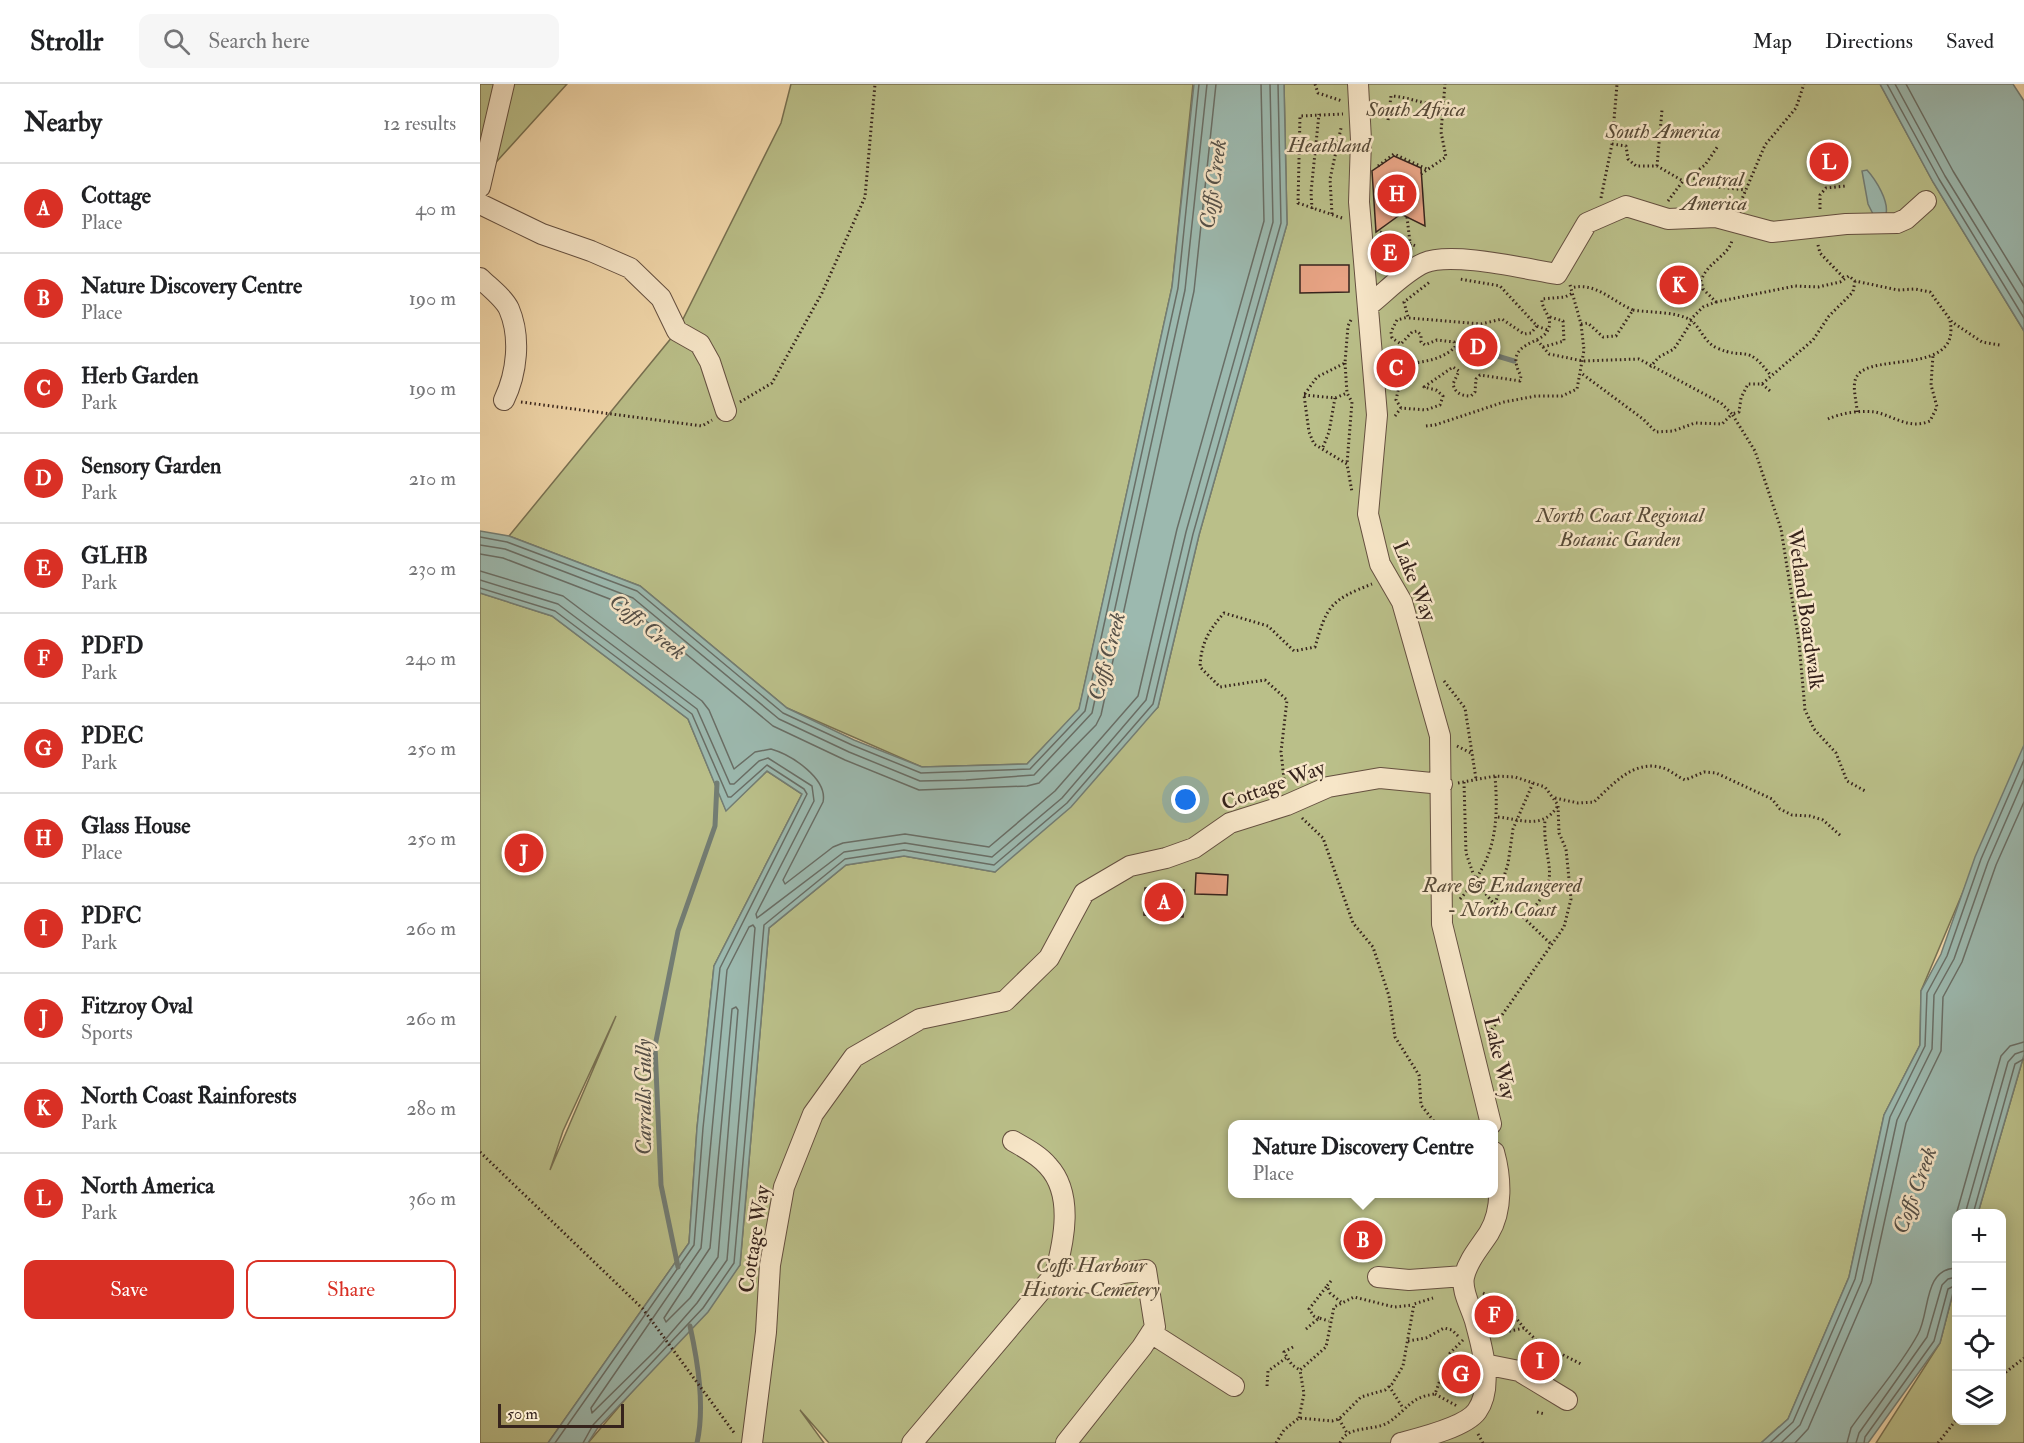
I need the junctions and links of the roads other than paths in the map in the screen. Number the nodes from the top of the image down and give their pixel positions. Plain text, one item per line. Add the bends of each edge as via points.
1 (504, 84) edge
2 (1355, 103) edge
3 (480, 187) edge
4 (1926, 201) dead end
5 (480, 204) edge
6 (480, 278) edge
7 (1368, 306) junction
8 (504, 400) road end
9 (726, 411) road end
10 (1442, 784) junction
11 (1490, 1120) edge
12 (1013, 1142) dead end
13 (1497, 1198) edge
14 (1055, 1274) junction
15 (1378, 1277) dead end
16 (1465, 1285) junction
17 (1151, 1333) junction
18 (1484, 1364) junction
19 (1234, 1386) dead end
20 (1567, 1400) dead end
21 (752, 1443) edge
22 (912, 1443) edge
23 (1066, 1443) edge
24 (1401, 1443) edge

1 - 3 lane
2 - 7 lane, Lake Way via 1368,229
4 - 7 lane via 1897,223 1772,232 1728,221 1677,220 1626,206 1598,217 1582,230 1557,274 1458,259 1428,261
5 - 9 lane via 542,234 630,268 661,298 677,331 700,344
6 - 8 lane via 508,307 516,335 515,368
7 - 10 lane, Lake Way via 1377,415 1368,514 1380,564 1402,602 1436,718
10 - 11 lane, Lake Way via 1442,924
10 - 21 lane, Cottage Way via 1380,778 1328,787 1230,823 1194,848 1130,866 1084,893 1050,958 1005,1001 920,1019 854,1057 813,1114 784,1186 770,1265
12 - 14 lane via 1049,1167 1060,1190 1065,1218
13 - 16 lane via 1497,1214
14 - 17 lane via 1092,1283 1123,1272 1146,1270 1155,1327
14 - 22 lane
15 - 16 lane
16 - 18 lane via 1471,1340
17 - 19 lane
17 - 23 lane
18 - 20 lane via 1519,1371
18 - 24 lane via 1484,1390 1471,1424 1454,1425

